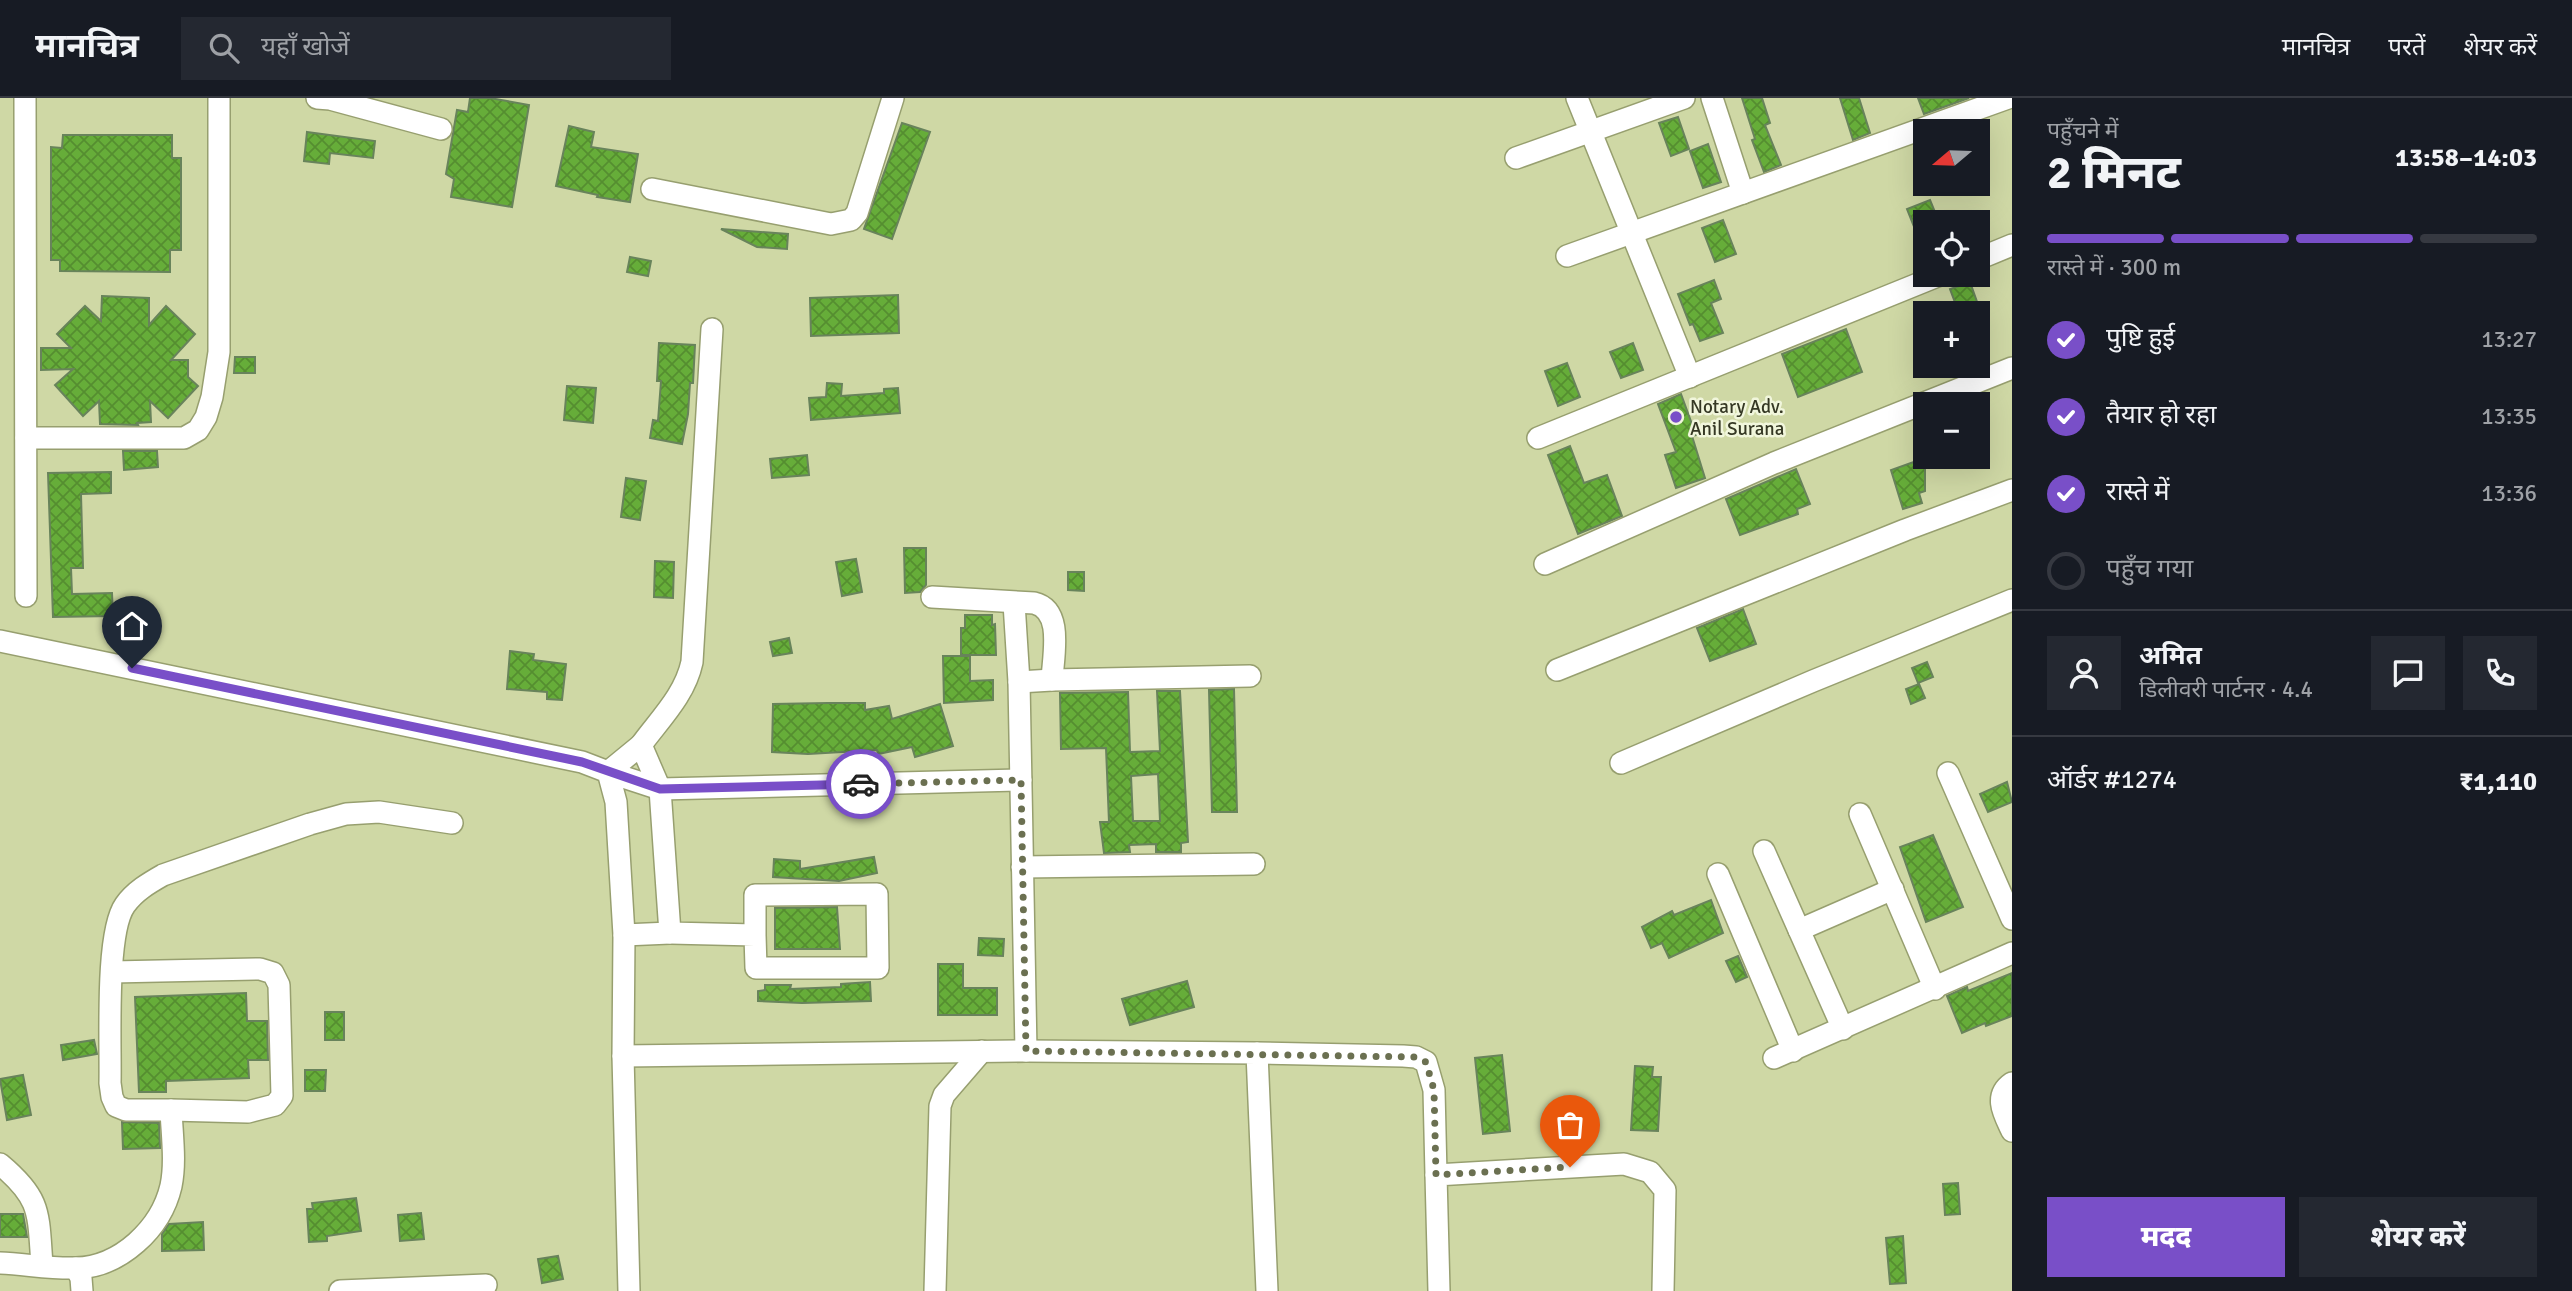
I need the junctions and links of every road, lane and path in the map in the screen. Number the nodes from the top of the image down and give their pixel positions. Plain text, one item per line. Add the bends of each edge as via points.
1 (25, 98) edge
2 (219, 98) edge
3 (326, 98) edge
4 (893, 98) edge
5 (1577, 98) edge
6 (1684, 98) edge
7 (1712, 98) edge
8 (2008, 98) edge
9 (441, 128) dead end
10 (1590, 131) junction
11 (1516, 158) dead end
12 (652, 189) dead end
13 (1743, 193) junction
14 (1632, 233) junction
15 (2012, 245) edge
16 (1990, 254) edge
17 (1567, 256) dead end
18 (1913, 286) edge
19 (712, 328) dead end
20 (2012, 368) edge
21 (1690, 377) junction
22 (1538, 438) dead end
23 (26, 439) junction
24 (2012, 490) edge
25 (1545, 564) dead end
26 (26, 596) dead end
27 (932, 597) dead end
28 (2012, 600) edge
29 (1014, 603) junction
30 (0, 641) edge
31 (1557, 670) dead end
32 (1250, 676) dead end
33 (1052, 680) junction
34 (1019, 682) junction
35 (641, 745) junction
36 (1621, 763) dead end
37 (608, 772) junction
38 (1948, 773) dead end
39 (1021, 780) junction
40 (660, 789) junction
41 (1860, 814) dead end
42 (452, 823) dead end
43 (1764, 851) dead end
44 (1254, 864) dead end
45 (1022, 867) junction
46 (1718, 874) dead end
47 (1892, 889) junction
48 (2012, 919) edge
49 (1799, 930) junction
50 (670, 933) junction
51 (624, 935) junction
52 (755, 935) junction
53 (2012, 953) edge
54 (112, 972) junction
55 (1935, 989) junction
56 (1843, 1029) junction
57 (982, 1051) junction
58 (1026, 1051) junction
59 (1257, 1053) junction
60 (623, 1056) junction
61 (2012, 1083) edge
62 (171, 1110) junction
63 (2012, 1131) edge
64 (0, 1164) edge
65 (1436, 1175) junction
66 (0, 1264) edge
67 (42, 1265) junction
68 (76, 1268) junction
69 (486, 1285) dead end
70 (82, 1291) edge
71 (340, 1291) edge
72 (629, 1291) edge
73 (935, 1291) edge
74 (1268, 1291) edge
75 (1438, 1291) edge
76 (1663, 1291) edge

1 - 23 street
2 - 23 street via 219,352 206,417 198,430 184,438
3 - 9 street
4 - 12 street via 858,214 851,220 831,224
5 - 10 street
6 - 10 street
7 - 13 street
8 - 13 street
10 - 11 street
10 - 14 street
13 - 14 street
14 - 17 street
14 - 21 street
15 - 16 street
18 - 21 street
19 - 35 street via 692,662 680,694
20 - 25 street via 1774,463
21 - 22 street
23 - 26 street
24 - 31 street
27 - 29 street
28 - 36 street
29 - 33 street via 1040,605 1050,614
29 - 34 street
30 - 37 street via 582,762
32 - 33 street
33 - 34 street
34 - 39 street
35 - 37 street
35 - 40 street
37 - 40 street
37 - 51 street via 616,802
38 - 48 street
39 - 40 street
39 - 45 street
40 - 50 street
41 - 47 street
42 - 54 street via 379,812 346,814 163,875 141,888 124,906 113,937
43 - 49 street
44 - 45 street
45 - 58 street
46 - 56 street via 1784,1055
47 - 49 street
47 - 55 street
49 - 56 street
50 - 51 street
50 - 52 street
51 - 60 street
52 - 52 street via 755,895 877,894 878,968 756,968
53 - 55 street
54 - 62 street via 112,1097 116,1106 127,1110
54 - 62 street via 260,969 273,973 279,985 282,1096 275,1105 248,1112
55 - 56 street
57 - 58 street
57 - 60 street
57 - 73 street via 940,1106
58 - 59 street
59 - 65 street via 1403,1056 1426,1062 1434,1090
59 - 74 street
60 - 72 street
61 - 63 street via 2000,1099
62 - 68 street via 174,1168 165,1203 141,1239 125,1253 111,1261
64 - 67 street via 28,1189 38,1214
65 - 75 street
65 - 76 street via 1624,1164 1650,1172 1665,1189
66 - 67 street
67 - 68 street
68 - 70 street
69 - 71 street

